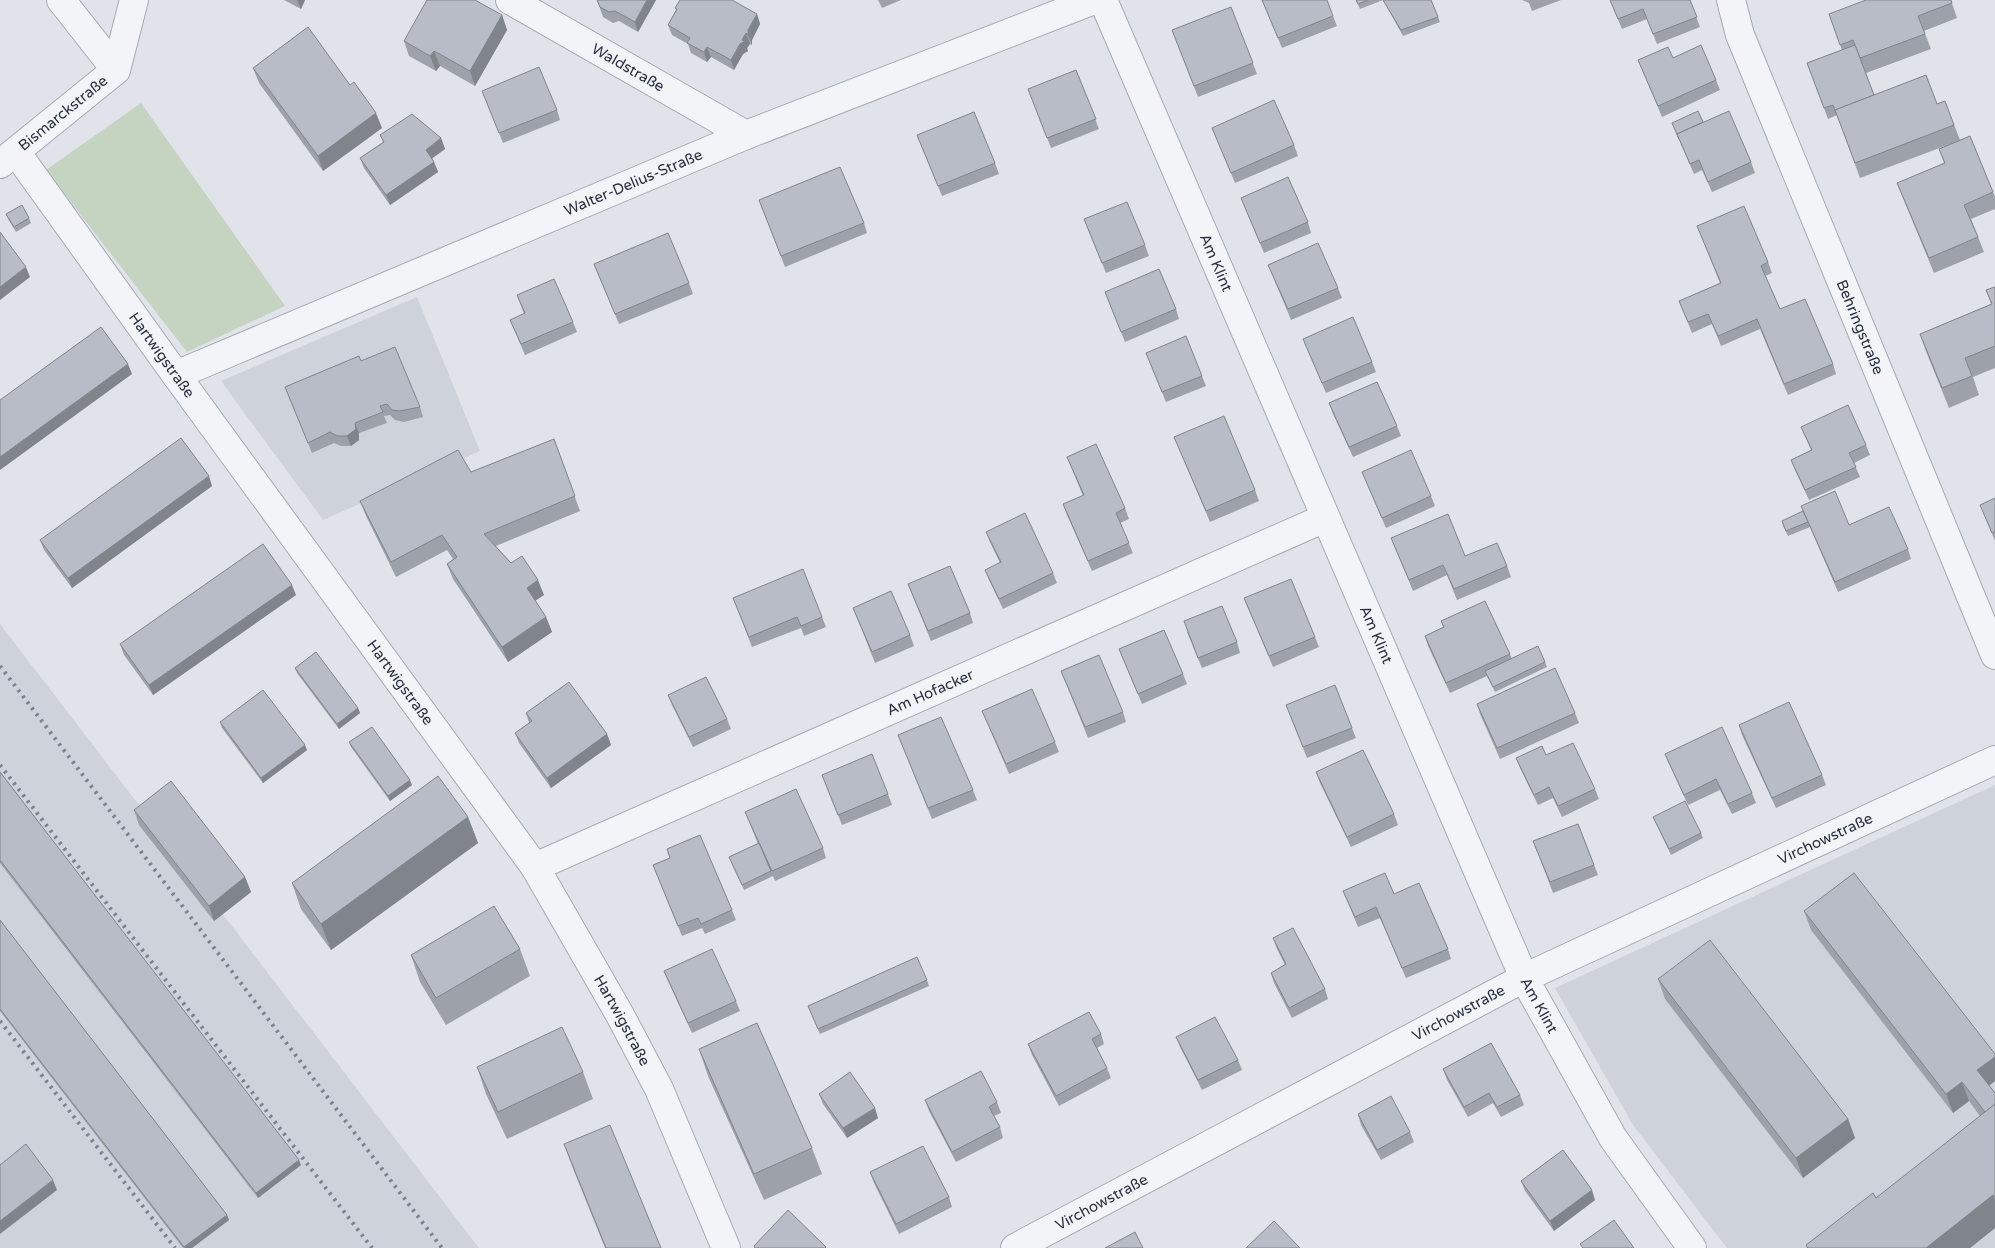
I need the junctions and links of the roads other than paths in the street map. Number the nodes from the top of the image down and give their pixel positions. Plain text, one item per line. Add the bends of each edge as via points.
1 (61, 0) edge
2 (134, 0) edge
3 (510, 0) edge
4 (1094, 0) edge
5 (1103, 0) edge
6 (1731, 0) edge
7 (116, 70) junction
8 (746, 135) junction
9 (8, 158) edge
10 (176, 375) junction
11 (1325, 518) junction
12 (1995, 655) edge
13 (1995, 760) edge
14 (535, 867) junction
15 (1524, 978) junction
16 (726, 1248) edge
17 (1014, 1248) edge
18 (1692, 1248) edge

1 - 7 street
2 - 7 street, Bismarckstraße
3 - 8 street, Waldstraße
4 - 8 street, Walter-Delius-Straße
5 - 11 street, Am Klint
6 - 12 street, Behringstraße via 1740,35
7 - 9 street, Bismarckstraße
8 - 10 street, Walter-Delius-Straße
9 - 10 street, Hartwigstraße
10 - 14 street, Hartwigstraße
11 - 14 street, Am Hofacker
11 - 15 street, Am Klint
13 - 15 street, Virchowstraße
14 - 16 street, Hartwigstraße via 659,1089
15 - 17 street, Virchowstraße
15 - 18 street, Am Klint via 1613,1138

